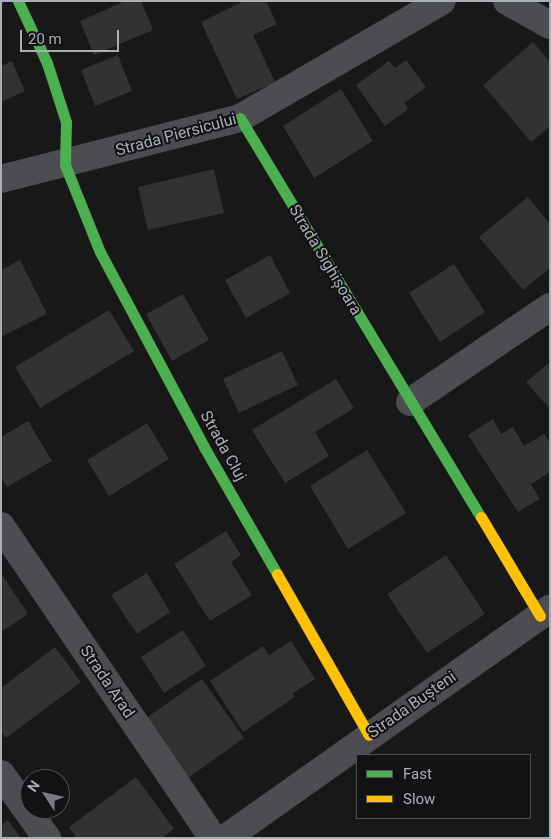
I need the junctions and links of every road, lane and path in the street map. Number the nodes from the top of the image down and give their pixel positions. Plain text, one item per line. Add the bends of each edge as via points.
1 (18, 1) edge
2 (442, 1) edge
3 (507, 1) edge
4 (550, 25) edge
5 (240, 118) junction
6 (65, 165) junction
7 (1, 179) edge
8 (550, 307) edge
9 (410, 402) junction
10 (1, 526) edge
11 (545, 612) edge
12 (369, 735) junction
13 (1, 774) edge
14 (47, 838) edge
15 (213, 838) edge
16 (226, 838) edge

1 - 6 street via 47,63 66,122
2 - 5 street, Strada Piersicului
3 - 4 street
5 - 6 street, Strada Piersicului
5 - 9 street, Strada Sighișoara
6 - 7 street, Strada Piersicului
6 - 12 street, Strada Cluj via 104,261 209,455
8 - 9 street
9 - 11 street, Strada Sighișoara
10 - 15 street, Strada Arad
11 - 12 street, Strada Bușteni
12 - 16 street, Strada Bușteni
13 - 14 street

